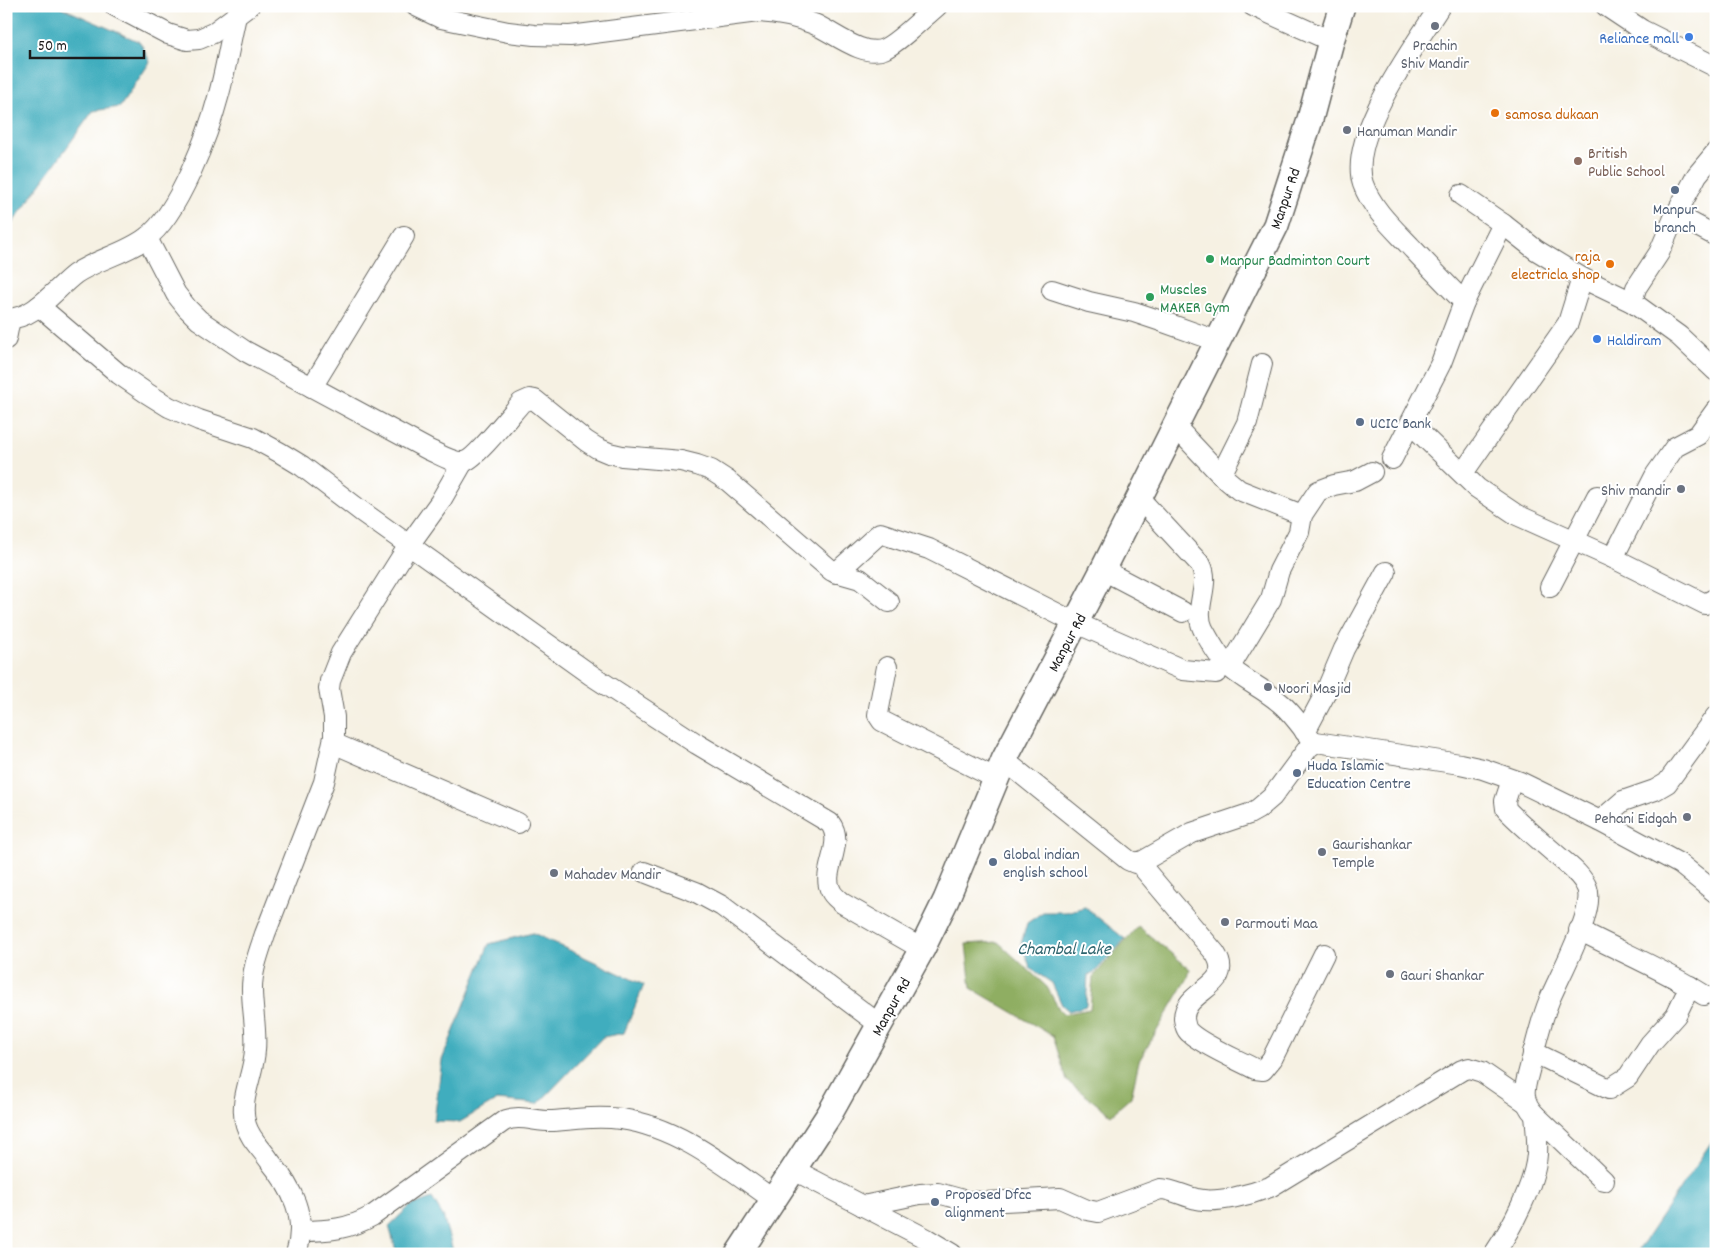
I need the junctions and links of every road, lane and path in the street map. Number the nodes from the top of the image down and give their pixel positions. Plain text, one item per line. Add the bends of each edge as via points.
1 (114, 6) edge
2 (416, 6) edge
3 (937, 6) edge
4 (1253, 6) edge
5 (1342, 6) edge
6 (1440, 6) edge
7 (1606, 6) edge
8 (242, 11) edge
9 (1331, 40) junction
10 (1716, 67) edge
11 (1716, 152) edge
12 (1461, 195) dead end
13 (1674, 218) junction
14 (1503, 224) junction
15 (404, 236) dead end
16 (1716, 236) edge
17 (147, 238) junction
18 (1582, 278) junction
19 (1052, 290) dead end
20 (1464, 302) junction
21 (1632, 302) junction
22 (38, 306) junction
23 (8, 319) edge
24 (6, 339) edge
25 (1217, 341) junction
26 (1262, 364) dead end
27 (1716, 371) edge
28 (312, 387) junction
29 (1716, 410) edge
30 (1411, 424) junction
31 (1175, 426) junction
32 (1392, 460) dead end
33 (463, 462) junction
34 (1372, 472) dead end
35 (1463, 473) junction
36 (1221, 475) junction
37 (1597, 496) dead end
38 (1138, 498) junction
39 (1302, 515) junction
40 (1573, 540) junction
41 (409, 545) junction
42 (1613, 558) junction
43 (1103, 570) junction
44 (1386, 572) dead end
45 (836, 573) junction
46 (1550, 587) dead end
47 (1716, 598) edge
48 (889, 602) dead end
49 (1183, 612) dead end
50 (1076, 624) junction
51 (1226, 664) junction
52 (888, 667) dead end
53 (1716, 716) edge
54 (1310, 737) junction
55 (333, 743) junction
56 (1001, 769) junction
57 (1512, 780) junction
58 (1600, 821) junction
59 (518, 823) dead end
60 (1138, 862) junction
61 (644, 872) dead end
62 (1716, 893) edge
63 (1580, 930) junction
64 (922, 949) junction
65 (1324, 954) dead end
66 (880, 1025) junction
67 (1534, 1052) junction
68 (1530, 1108) junction
69 (794, 1170) junction
70 (1604, 1182) dead end
71 (774, 1200) junction
72 (863, 1206) junction
73 (302, 1230) junction
74 (296, 1254) edge
75 (738, 1254) edge
76 (952, 1254) edge
77 (1494, 1254) edge

1 - 8 street via 168,34 187,40 213,34
2 - 3 street via 441,18 508,32 570,36 758,12 773,13 815,25 860,49 878,51 885,49
4 - 9 street
5 - 9 main road, Manpur Rd
6 - 20 street via 1390,86 1369,127 1361,167 1363,183 1381,215
7 - 10 street via 1642,30
8 - 17 street via 219,94 182,192 160,226
9 - 25 main road, Manpur Rd via 1309,123 1276,225
11 - 13 street via 1698,175
12 - 14 street
13 - 16 street via 1684,219
13 - 21 street via 1659,253 1636,288
14 - 18 street via 1536,250
14 - 20 street
15 - 28 street
17 - 22 street via 76,273
17 - 28 street via 176,294 199,320 245,351
18 - 21 street
18 - 35 street via 1568,323
19 - 25 street via 1158,320
20 - 30 street via 1441,363
21 - 27 street via 1679,336
22 - 23 street via 26,314
22 - 41 street via 145,392 169,407 253,438 279,452
23 - 24 street
25 - 31 main road, Manpur Rd
26 - 36 street via 1247,422
28 - 33 street via 429,450
29 - 42 street via 1698,435 1675,447 1656,474
30 - 32 street
30 - 35 street
31 - 36 street
31 - 38 main road, Manpur Rd
33 - 41 street via 440,502
33 - 45 street via 472,458 521,403 535,400 586,441 609,453 681,461 711,470
34 - 39 street via 1354,481 1318,491
35 - 40 street via 1477,488 1517,515
36 - 39 street via 1240,490
37 - 40 street
38 - 43 main road, Manpur Rd
38 - 51 street via 1201,565 1204,575 1201,622
39 - 51 street via 1299,532 1279,571 1271,599 1234,660
40 - 42 street
40 - 46 street
41 - 55 street via 333,670 329,689 334,717
41 - 64 street via 591,675 697,744 830,823 836,834 829,877 833,895
42 - 47 street via 1705,604
43 - 49 street
43 - 50 main road, Manpur Rd
44 - 54 street via 1344,649
45 - 48 street via 860,579
45 - 50 street via 880,533 929,549
50 - 51 street via 1183,670 1216,673
50 - 56 main road, Manpur Rd
51 - 54 street via 1279,702
52 - 56 street via 878,708 882,721
53 - 58 street via 1667,783 1623,801
54 - 57 street via 1322,742 1460,764
54 - 60 street via 1309,747 1272,797 1258,809 1192,833
55 - 59 street
55 - 73 street via 324,782 257,957 252,990 255,1051 244,1112 250,1136 287,1185
56 - 60 street via 1128,860
56 - 64 main road, Manpur Rd
57 - 58 street
57 - 63 street via 1505,801 1506,809 1579,875 1588,890 1588,907
58 - 62 street via 1680,864
60 - 65 street via 1215,953 1220,964 1216,979 1195,997 1186,1010 1184,1019 1188,1031 1255,1069 1263,1070 1272,1059
61 - 66 street via 722,906
63 - 67 street via 1549,1000
63 - 67 street via 1663,970 1697,991 1650,1044 1628,1078 1609,1088
64 - 66 main road, Manpur Rd
66 - 69 main road, Manpur Rd
67 - 68 street via 1525,1085
68 - 70 street
68 - 72 street via 1482,1072 1469,1068 1270,1187 1251,1194 1210,1201 1160,1189 1098,1212 1060,1198 985,1202 938,1193
68 - 77 street via 1537,1154 1532,1177 1516,1217
69 - 71 main road, Manpur Rd
69 - 72 street
71 - 73 street via 712,1157 651,1125 620,1118 540,1121 514,1117 360,1223 329,1231
71 - 75 main road, Manpur Rd
72 - 76 street
73 - 74 street

